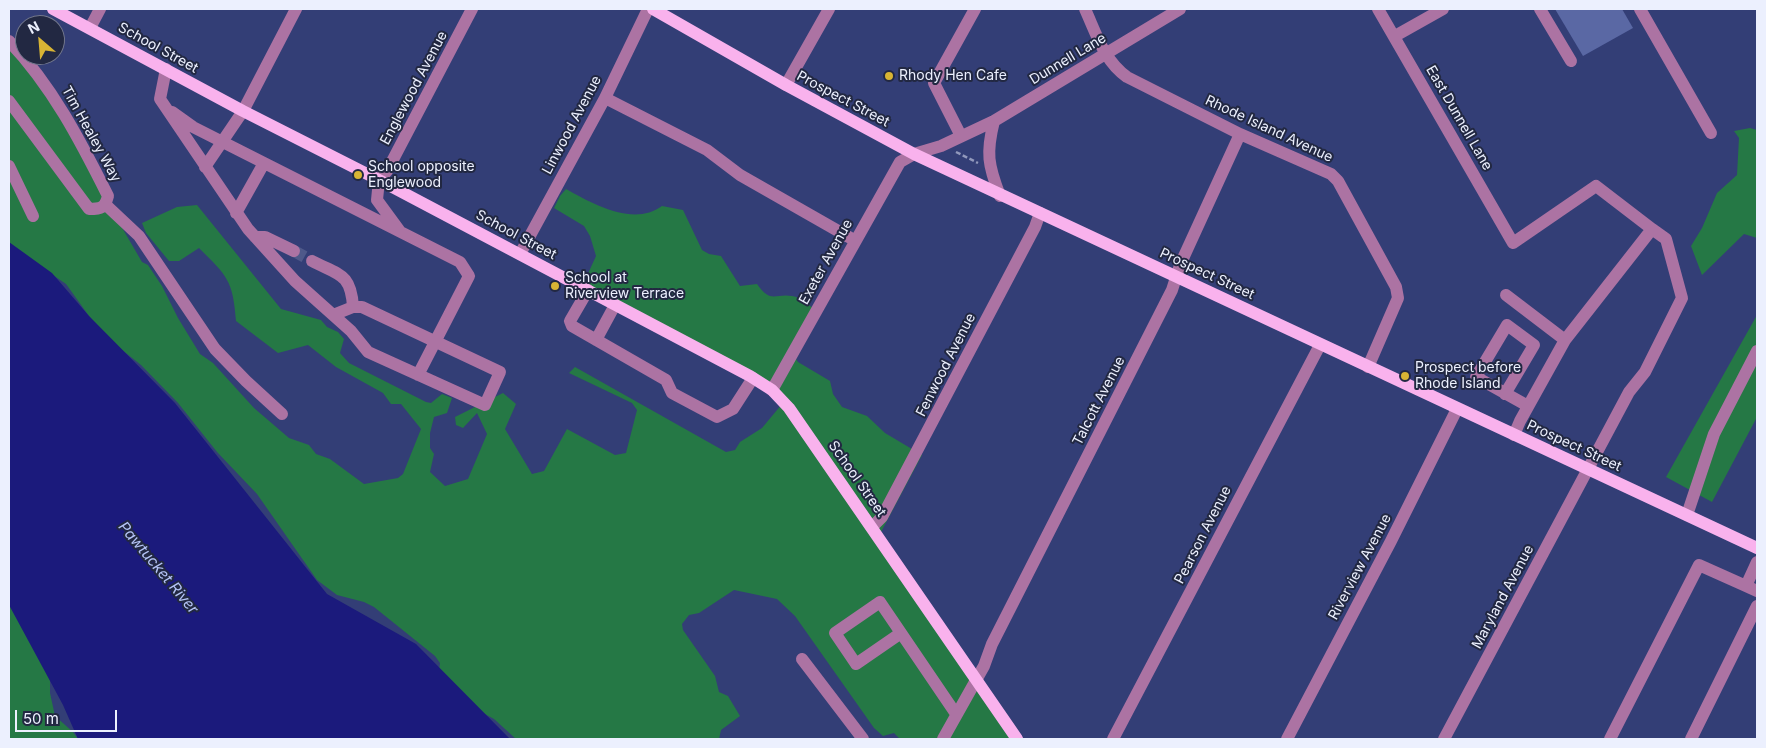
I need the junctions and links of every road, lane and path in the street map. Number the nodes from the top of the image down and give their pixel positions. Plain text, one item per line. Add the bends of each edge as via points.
1 (53, 9) edge
2 (100, 9) edge
3 (296, 9) edge
4 (472, 9) edge
5 (648, 9) edge
6 (653, 9) edge
7 (829, 9) edge
8 (975, 9) edge
9 (1085, 9) edge
10 (1180, 9) edge
11 (1378, 9) edge
12 (1443, 9) edge
13 (1540, 9) edge
14 (1640, 9) edge
15 (90, 28) junction
16 (1395, 36) junction
17 (9, 41) edge
18 (1105, 55) junction
19 (1571, 61) dead end
20 (166, 69) junction
21 (786, 85) junction
22 (605, 98) junction
23 (9, 101) edge
24 (166, 108) junction
25 (242, 111) junction
26 (994, 120) junction
27 (1711, 133) dead end
28 (1240, 134) junction
29 (961, 136) junction
30 (222, 142) junction
31 (954, 152) dead end
32 (914, 154) junction
33 (264, 163) junction
34 (980, 164) dead end
35 (9, 166) edge
36 (205, 167) junction
37 (379, 180) junction
38 (1000, 196) junction
39 (107, 200) junction
40 (236, 212) junction
41 (1040, 213) junction
42 (33, 216) dead end
43 (1652, 229) junction
44 (400, 232) junction
45 (255, 237) junction
46 (854, 240) junction
47 (1513, 242) joint
48 (294, 251) tunnel mouth
49 (520, 254) junction
50 (312, 261) tunnel mouth
51 (1176, 276) junction
52 (588, 290) junction
53 (1506, 295) dead end
54 (615, 305) junction
55 (353, 306) junction
56 (333, 315) junction
57 (596, 340) junction
58 (1565, 340) junction
59 (436, 341) junction
60 (1320, 345) junction
61 (1757, 351) edge
62 (1368, 367) junction
63 (418, 374) junction
64 (753, 378) junction
65 (772, 390) junction
66 (1505, 394) junction
67 (1528, 406) junction
68 (1457, 409) junction
69 (282, 414) dead end
70 (1514, 435) junction
71 (1588, 469) junction
72 (1687, 515) junction
73 (872, 527) junction
74 (1757, 548) edge
75 (1757, 562) edge
76 (1752, 588) edge
77 (1757, 606) edge
78 (901, 633) junction
79 (802, 659) dead end
80 (976, 679) junction
81 (956, 714) junction
82 (863, 739) edge
83 (943, 739) edge
84 (1017, 739) edge
85 (1113, 739) edge
86 (1287, 739) edge
87 (1444, 739) edge
88 (1610, 739) edge
89 (1690, 739) edge

1 - 15 main road, School Street
2 - 15 street
3 - 25 street
4 - 37 street, Englewood Avenue via 388,171
5 - 22 street, Linwood Avenue
6 - 21 main road, Prospect Street
7 - 21 street
8 - 29 street via 934,83
9 - 18 street, Rhode Island Avenue
10 - 18 street, Dunnell Lane
11 - 16 street, East Dunnell Lane
12 - 16 street
13 - 19 street
14 - 27 street
15 - 20 main road, School Street
16 - 47 street, East Dunnell Lane
17 - 39 street, Tim Healey Way via 38,72 56,99
18 - 26 street, Dunnell Lane
18 - 28 street, Rhode Island Avenue via 1116,70 1127,77
20 - 24 street via 160,99
20 - 25 main road, School Street
21 - 32 main road, Prospect Street
22 - 46 street via 707,150 740,174
22 - 49 street, Linwood Avenue
23 - 39 street via 89,209 100,209
24 - 30 street
24 - 36 street
25 - 30 street
25 - 37 main road, School Street
26 - 29 street, Dunnell Lane
26 - 38 street via 989,142 989,168
28 - 51 street, Talcott Avenue
28 - 62 street, Rhode Island Avenue via 1331,174 1393,277 1398,298
29 - 32 street, Dunnell Lane
30 - 33 street
30 - 36 street
31 - 34 path
32 - 38 main road, Prospect Street
32 - 46 street, Exeter Avenue via 900,162
33 - 40 street
33 - 44 street
35 - 42 street
36 - 40 street
37 - 44 street via 377,200
37 - 49 main road, School Street
38 - 41 main road, Prospect Street
39 - 69 street, Tim Healey Way via 139,236 215,349
40 - 45 street
41 - 51 main road, Prospect Street
41 - 73 street, Fenwood Avenue via 927,433 882,517
43 - 47 street, Maryland Avenue via 1596,186
43 - 58 street
43 - 71 street, Maryland Avenue via 1666,239 1682,298 1645,372 1628,392
44 - 59 street via 460,262 469,276
45 - 48 street via 265,237
45 - 56 street via 295,281
46 - 65 street, Exeter Avenue
49 - 52 main road, School Street
50 - 55 street via 345,278 351,285
51 - 60 main road, Prospect Street
51 - 80 street, Talcott Avenue via 1168,298
52 - 54 main road, School Street
52 - 57 street via 570,321 572,326
53 - 58 street
54 - 57 street
54 - 64 main road, School Street
55 - 56 street
55 - 59 street via 362,307
56 - 63 street via 368,352
57 - 64 street via 666,380 672,393 717,418 733,409
58 - 67 street
59 - 63 street
59 - 63 street via 500,372 484,404
60 - 62 main road, Prospect Street
60 - 85 street, Pearson Avenue
61 - 72 street via 1714,434
62 - 68 main road, Prospect Street
64 - 65 main road, School Street
65 - 73 main road, School Street via 789,408
66 - 66 street via 1476,378 1506,324 1534,345
66 - 67 street
67 - 70 street
68 - 70 main road, Prospect Street
68 - 86 street, Riverview Avenue via 1392,541
70 - 71 main road, Prospect Street
71 - 72 main road, Prospect Street
71 - 87 street, Maryland Avenue
72 - 74 main road, Prospect Street
73 - 80 main road, School Street
75 - 76 street
76 - 88 street via 1699,565
77 - 89 street
78 - 78 street via 880,602 835,633 856,664
78 - 81 street
79 - 82 street
80 - 81 street, Talcott Avenue
80 - 84 main road, School Street
81 - 83 street, Talcott Avenue

